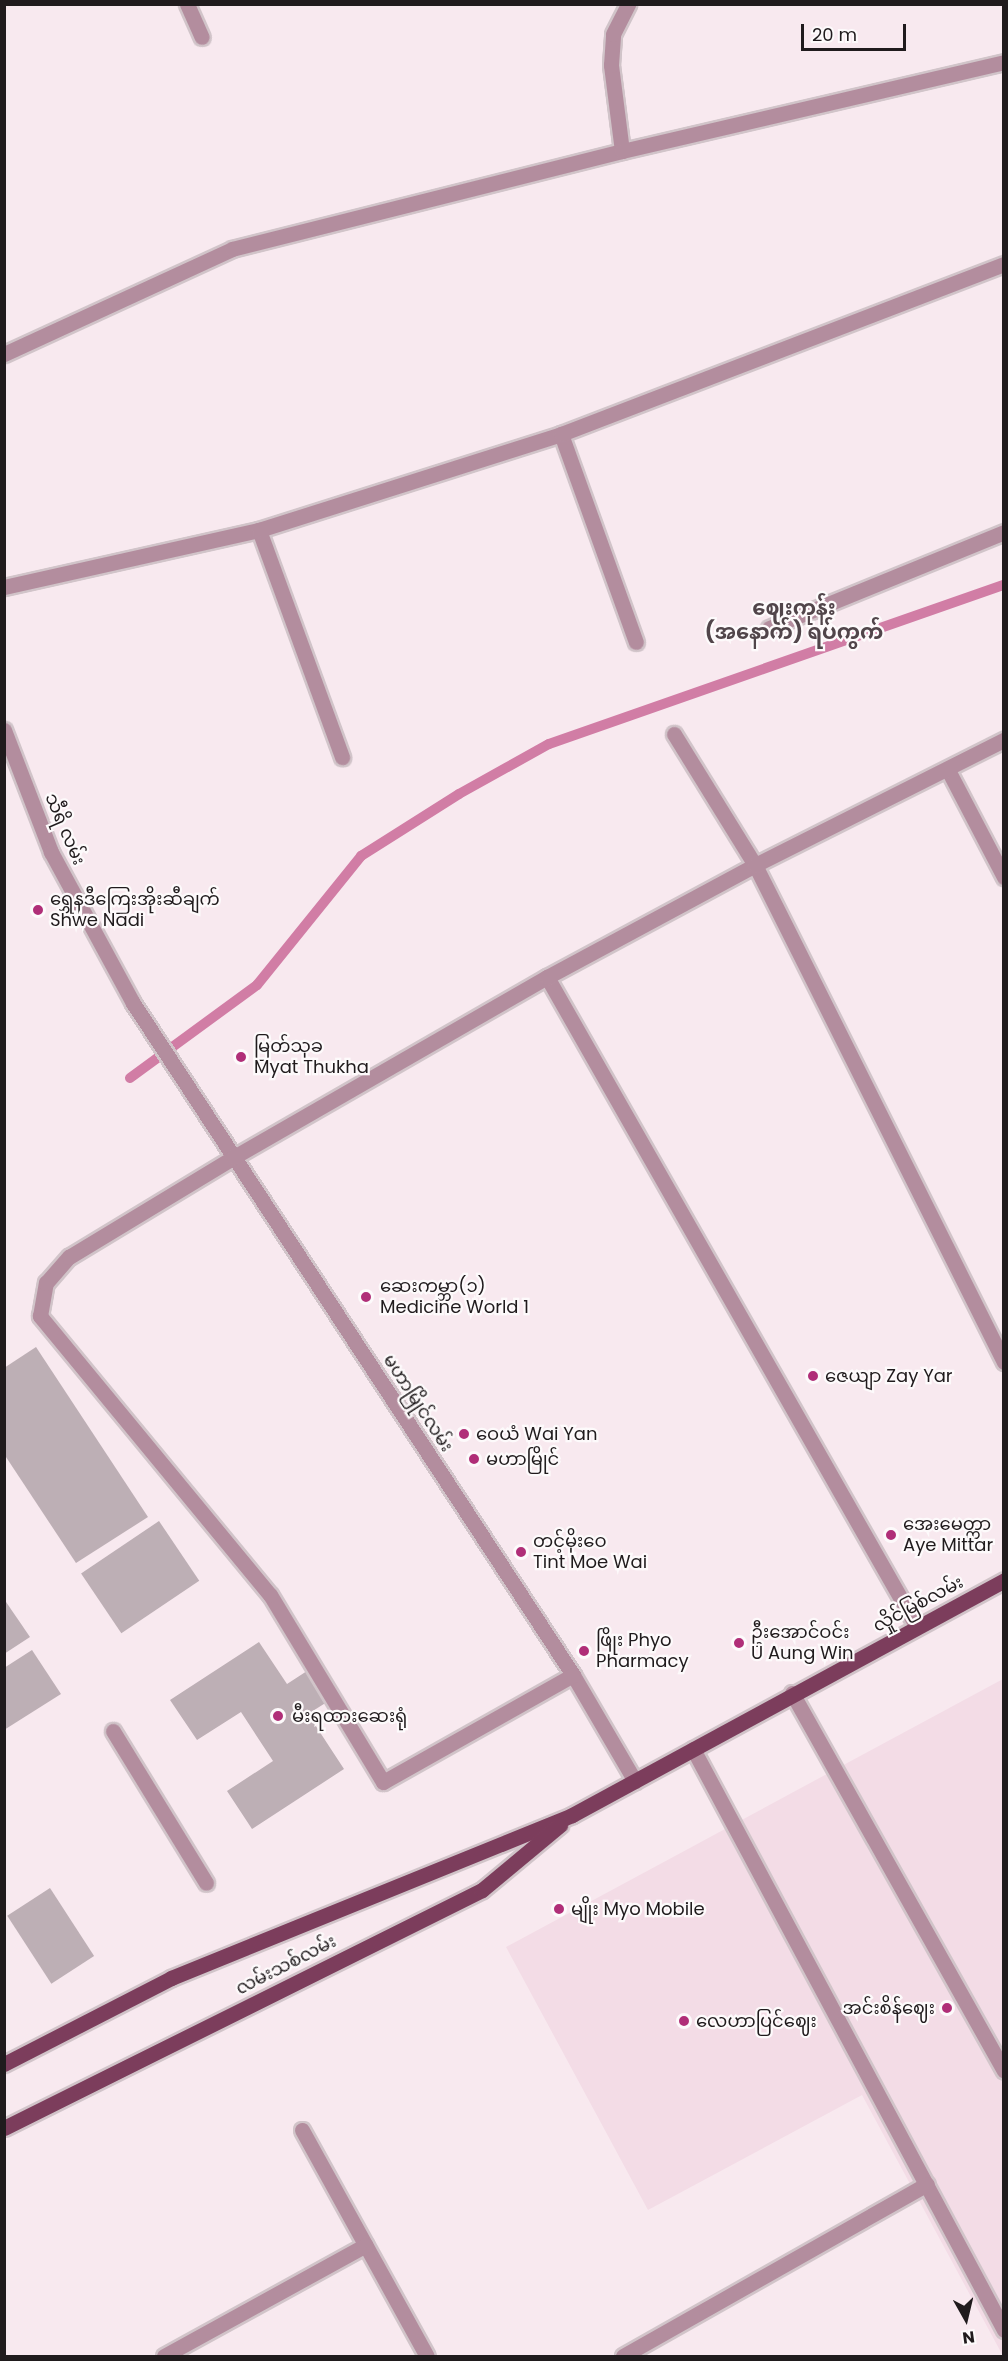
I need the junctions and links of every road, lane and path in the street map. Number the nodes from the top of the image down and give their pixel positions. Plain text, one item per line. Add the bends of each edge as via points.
1 (187, 4) edge
2 (628, 4) edge
3 (202, 37) dead end
4 (1004, 62) edge
5 (622, 151) junction
6 (1004, 264) edge
7 (4, 354) edge
8 (561, 434) junction
9 (259, 530) junction
10 (1004, 532) edge
11 (4, 587) edge
12 (769, 628) dead end
13 (636, 642) dead end
14 (4, 730) edge
15 (674, 734) dead end
16 (1004, 740) edge
17 (342, 757) dead end
18 (948, 770) junction
19 (755, 864) junction
20 (1004, 877) edge
21 (547, 977) junction
22 (182, 1080) joint
23 (234, 1157) junction
24 (1004, 1362) edge
25 (1004, 1580) edge
26 (917, 1627) junction
27 (573, 1675) junction
28 (792, 1693) junction
29 (113, 1731) dead end
30 (693, 1749) junction
31 (635, 1781) junction
32 (572, 1815) junction
33 (206, 1883) dead end
34 (4, 2064) edge
35 (1004, 2072) edge
36 (4, 2128) edge
37 (302, 2130) dead end
38 (927, 2184) junction
39 (366, 2245) junction
40 (1004, 2330) edge
41 (164, 2356) edge
42 (427, 2356) edge
43 (623, 2356) edge

1 - 3 street
2 - 5 street via 613,34 611,65
4 - 5 street
5 - 7 street via 232,249
6 - 8 street
8 - 9 street
8 - 13 street
9 - 11 street
9 - 17 street
10 - 12 street
14 - 22 street, သီရိ လမ်း via 51,852 134,1004
15 - 19 street
16 - 18 street
18 - 19 street
18 - 20 street
19 - 21 street
19 - 24 street
21 - 23 street
21 - 26 street
22 - 23 street, မဟာမြိုင်လမ်း
23 - 27 street, မဟာမြိုင်လမ်း
23 - 27 street via 69,1257 46,1283 40,1316 270,1595 383,1782
25 - 26 main road, လှိုင်မြစ်လမ်း
26 - 28 main road, လှိုင်မြစ်လမ်း
27 - 31 street, မဟာမြိုင်လမ်း
28 - 30 main road, လှိုင်မြစ်လမ်း
28 - 35 street
29 - 33 street
30 - 31 main road, လမ်းသစ်လမ်း
30 - 38 street
31 - 32 main road, လမ်းသစ်လမ်း
32 - 34 main road, လမ်းသစ်လမ်း via 171,1978
32 - 36 main road, လမ်းသစ်လမ်း via 482,1890
37 - 39 street
38 - 40 street
38 - 43 street
39 - 41 street
39 - 42 street

